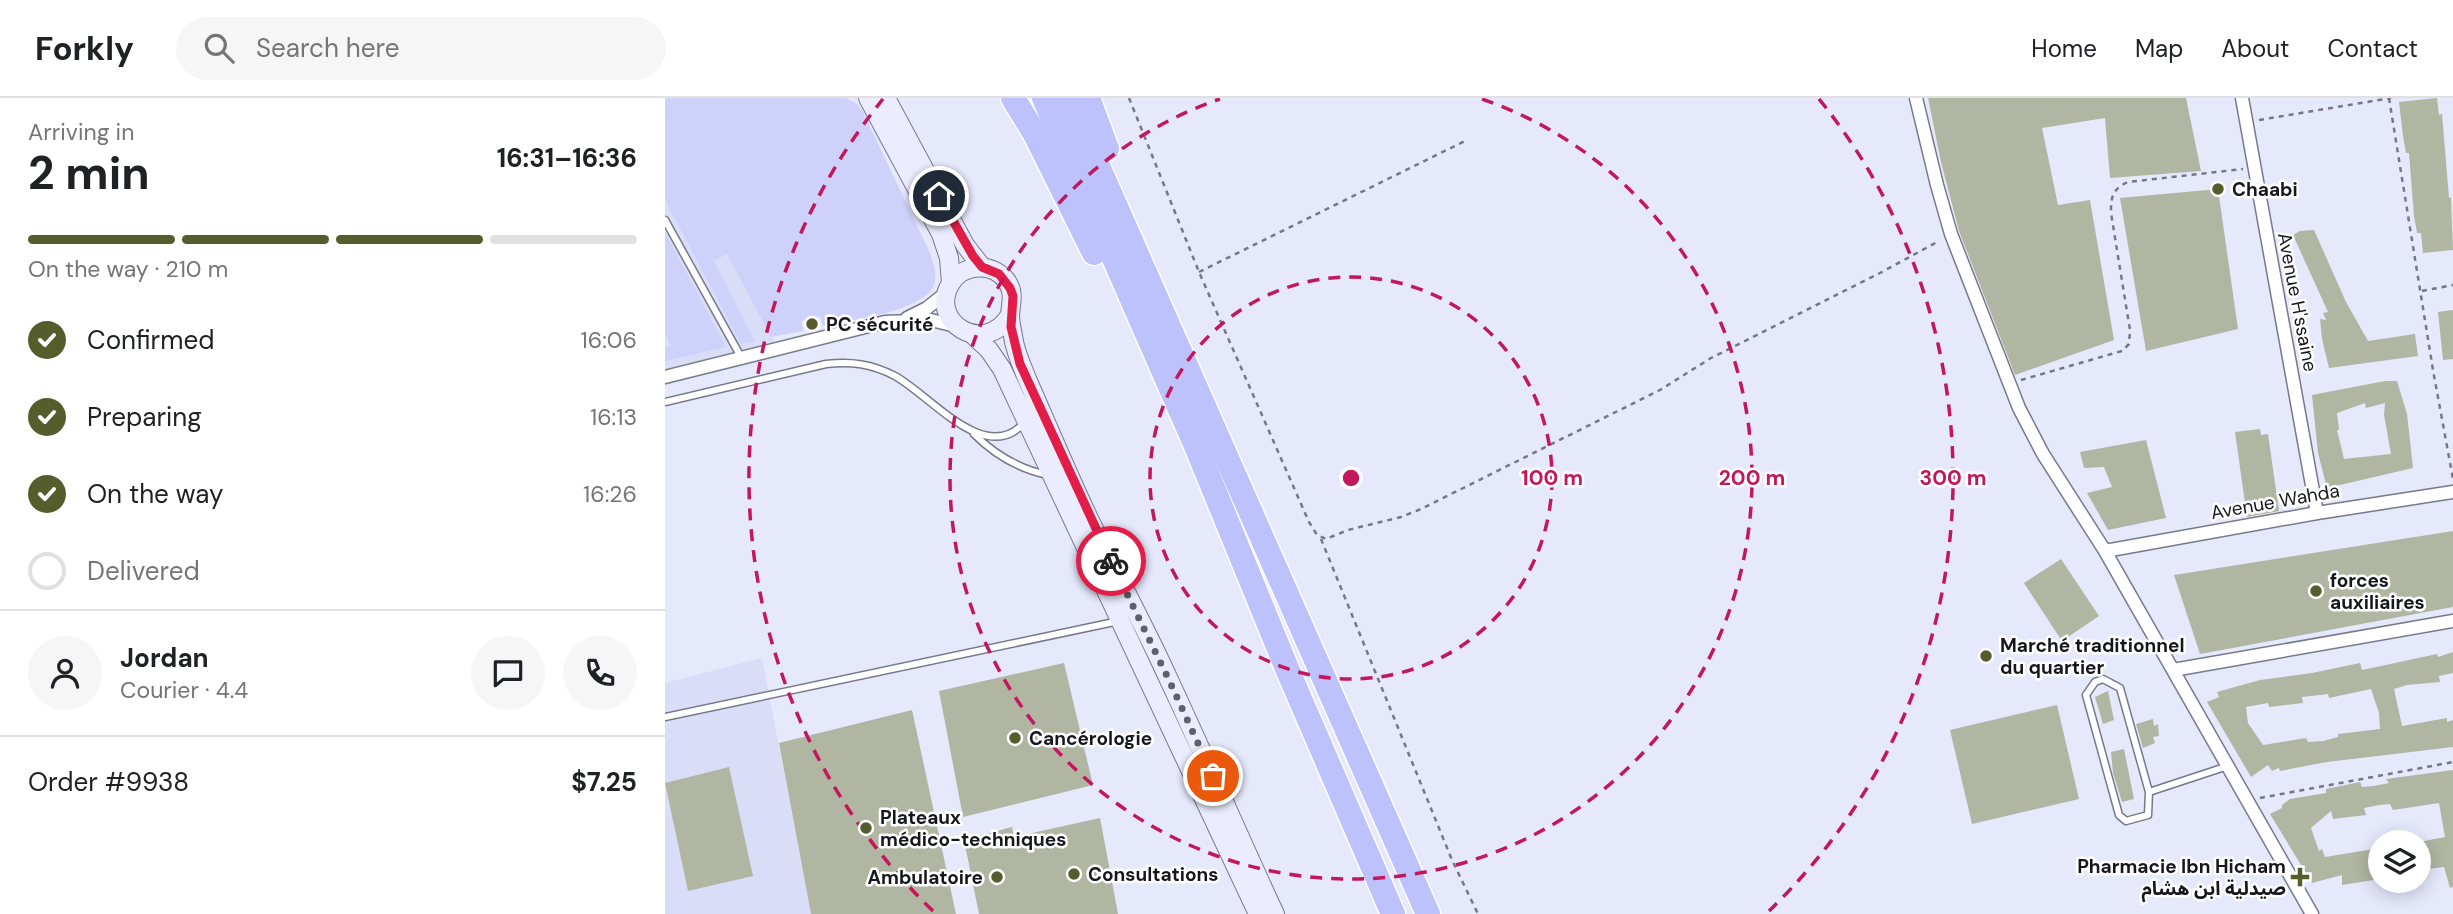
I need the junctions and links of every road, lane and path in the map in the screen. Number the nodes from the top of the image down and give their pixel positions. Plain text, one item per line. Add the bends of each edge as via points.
1 (868, 98) edge
2 (887, 98) edge
3 (1013, 98) edge
4 (1044, 98) edge
5 (1068, 98) edge
6 (1088, 98) edge
7 (1129, 98) edge
8 (1916, 98) edge
9 (2242, 98) edge
10 (2390, 98) edge
11 (2245, 122) junction
12 (1467, 140) dead end
13 (2253, 167) junction
14 (665, 220) edge
15 (1951, 234) junction
16 (982, 267) junction
17 (1199, 272) junction
18 (2453, 285) edge
19 (949, 288) junction
20 (2420, 291) junction
21 (1162, 312) junction
22 (1010, 315) junction
23 (903, 320) junction
24 (964, 330) junction
25 (741, 357) junction
26 (665, 377) edge
27 (2009, 384) junction
28 (665, 402) edge
29 (1027, 421) junction
30 (970, 430) junction
31 (1053, 476) junction
32 (2453, 479) edge
33 (2453, 492) edge
34 (2317, 513) junction
35 (1321, 538) junction
36 (2105, 551) junction
37 (1119, 621) junction
38 (2453, 621) edge
39 (2173, 670) junction
40 (1288, 671) junction
41 (665, 717) edge
42 (2453, 762) edge
43 (2228, 766) junction
44 (2149, 792) junction
45 (2248, 801) junction
46 (1258, 914) edge
47 (1275, 914) edge
48 (1393, 914) edge
49 (1428, 914) edge
50 (1478, 914) edge
51 (2312, 914) edge

1 - 19 street via 941,234 949,258
2 - 16 street via 965,245
3 - 40 highway via 1096,257 1264,642
4 - 40 highway via 1196,446
5 - 21 highway
6 - 21 highway via 1135,218
7 - 17 path
8 - 15 street
9 - 11 street, Avenue H'ssaine
10 - 11 path
10 - 20 path
11 - 13 street, Avenue H'ssaine
12 - 17 path
13 - 27 path via 2128,182 2115,190 2111,213 2129,344 2122,351
13 - 34 street, Avenue H'ssaine
14 - 25 lane
15 - 27 street
15 - 35 path via 1722,352 1660,390 1421,509
16 - 19 street via 964,271
16 - 22 street via 1006,280 1013,296
17 - 35 path via 1309,522
18 - 20 path
19 - 23 street via 927,308
19 - 24 street via 947,310
20 - 32 path
21 - 49 highway
22 - 24 street via 991,333
22 - 47 street via 1020,364
23 - 24 street via 931,320
23 - 25 street
24 - 29 street via 989,350
25 - 26 street
27 - 36 street via 2043,454
28 - 30 lane via 846,361 895,376
29 - 30 lane via 1000,437 984,437
29 - 31 street
30 - 31 lane via 999,455
31 - 37 street
33 - 34 street, Avenue Wahda
34 - 36 street, Avenue Wahda
35 - 50 path
36 - 39 street
37 - 41 lane
37 - 46 street
38 - 39 street
39 - 43 street
40 - 48 highway
42 - 45 path
43 - 44 lane
43 - 45 street
44 - 44 lane via 2148,815 2126,821 2119,815 2086,695 2095,682 2103,679 2120,688
45 - 51 street

